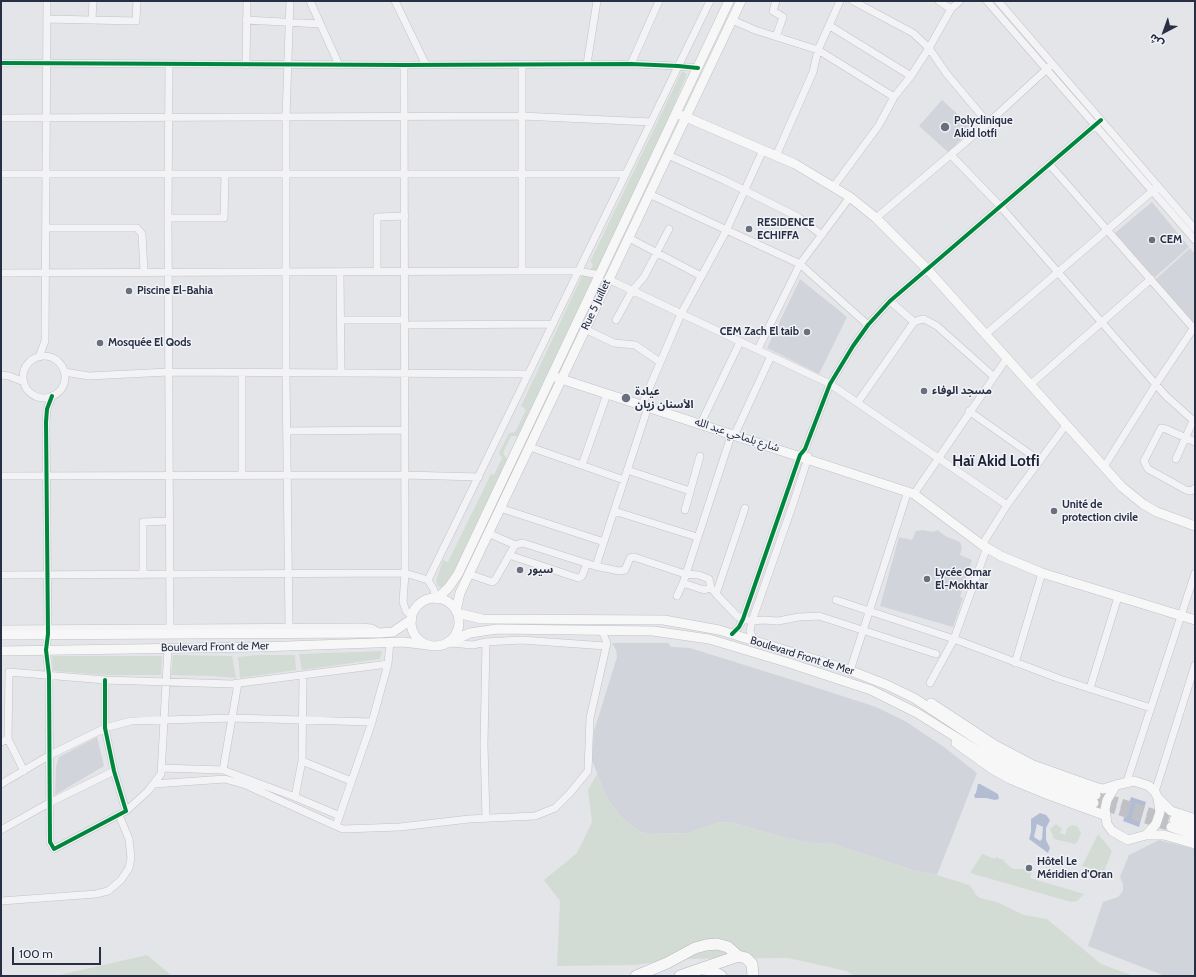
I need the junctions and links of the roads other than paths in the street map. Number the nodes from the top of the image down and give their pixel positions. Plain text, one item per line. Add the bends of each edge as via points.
1 (47, 1) edge
2 (93, 1) edge
3 (137, 1) edge
4 (246, 1) edge
5 (290, 1) edge
6 (310, 1) edge
7 (395, 1) edge
8 (597, 1) edge
9 (659, 1) edge
10 (710, 1) edge
11 (729, 1) edge
12 (741, 1) edge
13 (776, 1) edge
14 (840, 1) edge
15 (853, 1) edge
16 (939, 1) edge
17 (960, 1) edge
18 (987, 1) edge
19 (998, 1) edge
20 (951, 9) junction
21 (47, 19) junction
22 (92, 20) junction
23 (246, 20) junction
24 (732, 20) junction
25 (289, 23) junction
26 (320, 24) junction
27 (830, 26) junction
28 (776, 36) junction
29 (929, 48) junction
30 (818, 50) junction
31 (1, 63) edge
32 (46, 64) junction
33 (169, 64) junction
34 (587, 64) junction
35 (631, 64) junction
36 (246, 65) junction
37 (286, 65) junction
38 (339, 65) junction
39 (404, 65) junction
40 (426, 65) junction
41 (522, 65) junction
42 (678, 66) junction
43 (1050, 66) junction
44 (698, 68) junction
45 (911, 76) junction
46 (894, 97) junction
47 (677, 114) junction
48 (521, 116) junction
49 (686, 116) junction
50 (286, 117) junction
51 (404, 117) junction
52 (1, 118) edge
53 (47, 118) junction
54 (168, 118) junction
55 (651, 122) junction
56 (1098, 122) junction
57 (988, 123) junction
58 (763, 150) junction
59 (951, 155) junction
60 (668, 156) junction
61 (776, 156) junction
62 (1050, 165) junction
63 (522, 173) junction
64 (1, 174) edge
65 (47, 174) junction
66 (168, 174) junction
67 (225, 174) junction
68 (286, 174) junction
69 (404, 174) junction
70 (625, 174) junction
71 (834, 186) junction
72 (1156, 188) junction
73 (744, 190) junction
74 (649, 194) junction
75 (850, 197) junction
76 (1001, 207) junction
77 (404, 216) junction
78 (168, 218) junction
79 (876, 218) junction
80 (46, 228) junction
81 (669, 229) dead end
82 (1195, 229) edge
83 (1107, 230) junction
84 (726, 231) junction
85 (822, 235) junction
86 (629, 238) junction
87 (1195, 240) edge
88 (656, 253) junction
89 (800, 264) junction
90 (928, 270) junction
91 (522, 271) junction
92 (578, 271) junction
93 (144, 272) junction
94 (169, 272) junction
95 (287, 272) junction
96 (340, 272) junction
97 (377, 272) junction
98 (405, 272) junction
99 (1058, 272) junction
100 (1, 273) edge
101 (45, 273) junction
102 (600, 275) junction
103 (701, 276) junction
104 (608, 279) junction
105 (1151, 279) junction
106 (632, 291) junction
107 (890, 301) junction
108 (681, 314) junction
109 (341, 320) junction
110 (616, 320) dead end
111 (405, 322) junction
112 (914, 322) junction
113 (1102, 322) junction
114 (553, 324) junction
115 (868, 325) junction
116 (585, 328) junction
117 (1195, 328) edge
118 (986, 334) junction
119 (740, 342) junction
120 (45, 343) junction
121 (758, 349) junction
122 (771, 356) junction
123 (39, 357) junction
124 (51, 358) junction
125 (1007, 358) junction
126 (660, 362) junction
127 (25, 370) junction
128 (64, 372) junction
129 (168, 372) junction
130 (242, 373) junction
131 (286, 373) junction
132 (341, 373) junction
133 (405, 373) junction
134 (528, 374) junction
135 (1, 376) edge
136 (9, 376) junction
137 (82, 376) junction
138 (552, 376) junction
139 (993, 376) junction
140 (562, 379) junction
141 (24, 382) junction
142 (64, 382) junction
143 (830, 384) junction
144 (1031, 384) junction
145 (1156, 384) junction
146 (607, 394) junction
147 (52, 396) junction
148 (40, 397) junction
149 (858, 402) junction
150 (645, 406) junction
151 (47, 409) junction
152 (969, 411) junction
153 (1194, 422) edge
154 (701, 423) junction
155 (1066, 425) junction
156 (405, 430) junction
157 (287, 431) junction
158 (733, 434) junction
159 (1186, 438) junction
160 (1195, 442) edge
161 (530, 447) junction
162 (804, 454) junction
163 (700, 456) dead end
164 (938, 457) junction
165 (1176, 459) dead end
166 (1040, 461) junction
167 (582, 465) junction
168 (1104, 467) junction
169 (627, 470) junction
170 (170, 475) junction
171 (405, 475) junction
172 (1, 476) edge
173 (47, 476) junction
174 (242, 476) junction
175 (288, 476) junction
176 (479, 477) junction
177 (624, 480) junction
178 (1195, 488) edge
179 (690, 491) junction
180 (911, 492) junction
181 (1007, 505) junction
182 (500, 508) junction
183 (745, 508) dead end
184 (614, 510) junction
185 (685, 510) dead end
186 (169, 521) junction
187 (1195, 526) edge
188 (488, 533) junction
189 (697, 536) junction
190 (604, 542) junction
191 (515, 545) junction
192 (984, 546) junction
193 (509, 555) junction
194 (587, 563) junction
195 (596, 566) junction
196 (289, 572) junction
197 (405, 573) junction
198 (1042, 573) junction
199 (1195, 573) edge
200 (143, 574) junction
201 (169, 574) junction
202 (469, 574) junction
203 (685, 574) junction
204 (1, 575) edge
205 (48, 575) junction
206 (428, 580) junction
207 (683, 583) junction
208 (711, 588) junction
209 (716, 594) junction
210 (677, 596) dead end
211 (1118, 596) junction
212 (437, 599) junction
213 (836, 600) dead end
214 (870, 611) junction
215 (457, 612) junction
216 (1181, 616) junction
217 (412, 618) junction
218 (743, 619) junction
219 (1195, 620) edge
220 (752, 621) junction
221 (289, 626) junction
222 (170, 628) junction
223 (1, 629) edge
224 (864, 630) junction
225 (48, 631) junction
226 (602, 631) junction
227 (380, 633) junction
228 (732, 634) junction
229 (1, 635) edge
230 (954, 639) junction
231 (754, 641) junction
232 (390, 642) junction
233 (486, 642) junction
234 (447, 643) junction
235 (428, 645) junction
236 (606, 646) junction
237 (168, 648) junction
238 (46, 650) junction
239 (1, 651) edge
240 (936, 654) dead end
241 (1015, 663) junction
242 (388, 664) junction
243 (1195, 665) edge
244 (850, 671) junction
245 (49, 675) junction
246 (303, 675) junction
247 (104, 680) junction
248 (166, 682) junction
249 (238, 683) junction
250 (930, 683) dead end
251 (887, 685) junction
252 (1090, 688) junction
253 (1151, 708) junction
254 (917, 713) junction
255 (233, 718) junction
256 (164, 720) junction
257 (303, 721) junction
258 (372, 722) junction
259 (105, 728) junction
260 (8, 739) junction
261 (1, 742) edge
262 (50, 755) junction
263 (302, 760) junction
264 (162, 768) junction
265 (223, 770) junction
266 (24, 771) junction
267 (114, 771) junction
268 (351, 781) junction
269 (1127, 781) junction
270 (1, 784) edge
271 (154, 784) junction
272 (1116, 785) junction
273 (1157, 795) junction
274 (295, 797) junction
275 (49, 803) junction
276 (126, 811) junction
277 (119, 815) junction
278 (1104, 815) junction
279 (340, 816) junction
280 (486, 818) junction
281 (1195, 819) edge
282 (336, 826) junction
283 (1195, 826) edge
284 (1, 829) edge
285 (1146, 835) junction
286 (1195, 835) edge
287 (1195, 844) edge
288 (1, 901) edge
289 (738, 956) junction
290 (727, 961) junction
291 (702, 969) junction
292 (636, 976) edge
293 (680, 976) edge
294 (722, 976) edge
295 (754, 976) edge

1 - 21 street
2 - 22 street
3 - 22 street via 136,21
4 - 23 street
5 - 25 street
6 - 26 street
7 - 40 street
8 - 34 street
9 - 35 street
10 - 42 street
11 - 44 main road, Rue 5 Juillet
12 - 24 main road, Rue 5 Juillet
13 - 28 street via 773,11 783,17
14 - 27 street
15 - 29 street via 913,34
16 - 20 street
17 - 20 street
18 - 43 street
19 - 43 street
20 - 29 street
21 - 22 street
21 - 32 street
23 - 25 street
23 - 36 street
24 - 28 street
24 - 49 main road, Rue 5 Juillet
25 - 26 street
25 - 37 street
26 - 38 street
27 - 30 street
27 - 45 street
28 - 30 street
29 - 45 street
29 - 57 street via 946,73
30 - 46 street
30 - 61 street via 813,72
31 - 32 street
32 - 33 street
32 - 53 street
33 - 36 street
33 - 54 street
34 - 35 street
34 - 41 street
35 - 42 street
36 - 37 street
37 - 38 street
37 - 50 street
38 - 39 street
39 - 40 street
39 - 51 street
40 - 41 street
41 - 48 street
42 - 44 street
42 - 55 street
43 - 56 street
43 - 57 street
44 - 47 main road, Rue 5 Juillet
45 - 46 street
46 - 71 street via 879,125
47 - 49 main road
47 - 102 main road, Rue 5 Juillet
48 - 51 street
48 - 55 street
48 - 63 street
49 - 58 main road
49 - 60 main road, Rue 5 Juillet
50 - 51 street
50 - 54 street
50 - 68 street
51 - 69 street
52 - 53 street
53 - 54 street
53 - 65 street
54 - 66 street
55 - 70 street
56 - 62 street
56 - 72 street
57 - 59 street
58 - 61 main road
58 - 73 street
59 - 76 street
59 - 79 street
60 - 73 street
60 - 74 main road, Rue 5 Juillet
61 - 71 main road
62 - 76 street
62 - 83 street
63 - 69 street
63 - 70 street
63 - 91 street
64 - 65 street
65 - 66 street
65 - 80 street
66 - 67 street
66 - 78 street
67 - 68 street
67 - 78 street via 224,218
68 - 69 street
68 - 95 street
69 - 77 street
70 - 92 street
71 - 75 main road
72 - 82 street
72 - 83 street
72 - 87 street
73 - 84 street
73 - 85 street via 798,217
74 - 84 street
74 - 86 main road, Rue 5 Juillet
75 - 79 main road
75 - 85 street
76 - 90 street
76 - 99 street
77 - 97 street via 378,217
77 - 98 street
78 - 94 street
79 - 90 main road
80 - 93 street via 137,228 142,234
80 - 101 street
81 - 88 street
83 - 99 street
83 - 105 street
84 - 89 street
84 - 103 street
85 - 89 street
86 - 88 street
86 - 104 main road, Rue 5 Juillet
88 - 103 street
88 - 106 street via 644,277
89 - 115 street
89 - 121 street
90 - 107 street
90 - 118 main road
91 - 92 street
91 - 98 street
92 - 102 street
92 - 114 street
93 - 94 street
93 - 101 street
94 - 95 street
94 - 129 street
95 - 96 street
95 - 131 street
96 - 97 street
96 - 109 street
97 - 98 street
98 - 111 street
99 - 113 street
99 - 118 street
100 - 101 street
101 - 120 street
102 - 138 main road, Rue 5 Juillet
103 - 108 street
104 - 106 street
104 - 116 main road, Rue 5 Juillet
105 - 113 street
105 - 117 street
106 - 108 street
106 - 110 street
107 - 112 street
107 - 115 street
108 - 119 street
108 - 126 street
109 - 111 street
109 - 132 street
111 - 114 street
111 - 133 street
112 - 139 street via 924,319 937,326
112 - 149 street
113 - 144 street
113 - 145 street
114 - 134 street
115 - 143 street
116 - 126 street via 614,343 635,345
116 - 140 main road, Rue 5 Juillet
117 - 145 street
118 - 125 main road
119 - 121 street
119 - 154 street
120 - 123 street
120 - 124 street
121 - 122 street
122 - 143 street
122 - 158 street
123 - 124 street
123 - 127 street via 32,360
124 - 128 street via 60,363
125 - 139 street
125 - 144 main road
126 - 150 street
127 - 136 street
127 - 141 street
128 - 137 street
128 - 142 street
129 - 130 street
129 - 137 street
129 - 170 street
130 - 131 street
130 - 174 street
131 - 132 street
131 - 157 street
132 - 133 street
133 - 134 street
133 - 156 street
134 - 176 street
135 - 136 street
136 - 141 street
137 - 142 street
138 - 140 main road, شارع بلماحي عبد الله
138 - 212 main road, Rue 5 Juillet via 458,574
139 - 152 street
140 - 146 main road, شارع بلماحي عبد الله
140 - 161 main road, Rue 5 Juillet
141 - 148 street via 32,394
142 - 147 street via 61,389
143 - 149 street
143 - 162 street
144 - 155 main road
145 - 153 street
145 - 168 street
146 - 150 main road, شارع بلماحي عبد الله
146 - 167 street
147 - 148 street
147 - 151 street
148 - 151 street
149 - 164 street
150 - 154 main road, شارع بلماحي عبد الله
150 - 169 street
151 - 173 street
152 - 164 street
152 - 166 street
153 - 159 street
154 - 158 main road, شارع بلماحي عبد الله
155 - 166 street
155 - 168 main road
156 - 157 street
156 - 171 street
157 - 175 street
158 - 162 main road, شارع بلماحي عبد الله
158 - 189 street
159 - 160 street
159 - 165 street
159 - 178 street via 1161,428 1144,464 1148,469 1189,491
161 - 167 street
161 - 182 main road, Rue 5 Juillet
162 - 180 main road, شارع بلماحي عبد الله
162 - 218 street
162 - 220 street
163 - 179 street
164 - 180 street
164 - 181 street
166 - 181 street
167 - 177 street
168 - 187 main road via 1143,504 1172,519
169 - 177 street
169 - 179 street
170 - 173 street
170 - 174 street
170 - 186 street
171 - 175 street
171 - 176 street
171 - 197 street
172 - 173 street
173 - 205 street
174 - 175 street
175 - 196 street
176 - 206 street
177 - 184 street
179 - 185 street
180 - 192 main road, شارع بلماحي عبد الله
180 - 214 street
181 - 192 street
182 - 188 main road, Rue 5 Juillet
182 - 190 street
183 - 209 street
184 - 189 street
184 - 190 street
186 - 200 street via 143,522
186 - 201 street
188 - 191 street
188 - 202 main road, Rue 5 Juillet
189 - 203 street
190 - 195 street
191 - 193 street
191 - 194 street via 523,543
192 - 198 main road, شارع بلماحي عبد الله
192 - 230 street
193 - 194 street via 578,578 582,576
193 - 202 street via 492,582
194 - 195 street
195 - 203 street via 623,571 630,558 634,557
196 - 197 street
196 - 201 street
196 - 221 street
197 - 206 street
197 - 217 street via 404,607
198 - 211 main road, شارع بلماحي عبد الله
198 - 241 street
199 - 216 street
200 - 201 street
200 - 205 street
201 - 222 street
202 - 215 main road, Rue 5 Juillet via 460,593
203 - 207 street
203 - 208 street via 698,575 709,580
204 - 205 street
205 - 225 street
206 - 212 street
207 - 208 street via 704,590
207 - 210 street
208 - 209 street
209 - 218 street
211 - 216 main road, شارع بلماحي عبد الله
211 - 252 street
212 - 215 main road via 450,604
212 - 217 main road via 421,603
213 - 214 street
214 - 224 street
214 - 230 street
215 - 228 main road, Boulevard Front de Mer via 482,619 664,620
215 - 234 main road via 458,630
216 - 219 main road, شارع بلماحي عبد الله
216 - 253 street
217 - 227 main road, Boulevard Front de Mer via 393,632
217 - 235 main road via 414,632
218 - 220 street
218 - 228 street
220 - 224 street via 778,622 819,616
220 - 231 street via 750,631
221 - 222 street
221 - 227 street via 361,627 372,628
222 - 225 street
223 - 225 street
224 - 240 street
224 - 244 street
225 - 227 main road, Boulevard Front de Mer
225 - 229 main road, Boulevard Front de Mer
225 - 238 street
226 - 234 main road via 486,630 470,633
226 - 236 street
226 - 254 main road via 653,631 709,639 864,688
228 - 231 main road, Boulevard Front de Mer
230 - 241 street
230 - 250 street
231 - 244 main road, Boulevard Front de Mer
232 - 235 main road, Boulevard Front de Mer
232 - 237 main road, Boulevard Front de Mer
232 - 242 street
233 - 234 street via 473,645
233 - 236 street via 521,640
233 - 280 street
234 - 235 main road via 440,646
236 - 280 street via 590,718 588,771 555,808 535,816
237 - 238 main road, Boulevard Front de Mer
237 - 248 street
238 - 239 main road, Boulevard Front de Mer
238 - 245 street
241 - 252 street
242 - 246 street
242 - 258 street
243 - 273 street
244 - 251 main road, Boulevard Front de Mer
245 - 247 street
245 - 260 street via 9,672
245 - 262 street
246 - 249 street
246 - 257 street
247 - 248 street
247 - 259 street
248 - 249 street
248 - 256 street
249 - 255 street
251 - 254 main road, Boulevard Front de Mer via 914,698 1016,766 1095,799 1044,786 1007,768
251 - 272 main road via 923,698 995,745 1033,765 1103,789
252 - 253 street
253 - 269 street
254 - 278 main road via 968,752 1010,779
255 - 256 street
255 - 257 street
255 - 265 street
256 - 259 street via 131,721
256 - 264 street
257 - 258 street
257 - 263 street
258 - 268 street
259 - 262 street
259 - 267 street
260 - 261 street
260 - 266 street
262 - 266 street
262 - 275 street
263 - 268 street
263 - 274 street
264 - 265 street
264 - 271 street
265 - 274 street
266 - 270 street
267 - 275 street
267 - 276 street
268 - 279 street
269 - 272 main road
269 - 273 main road via 1142,782
271 - 276 street
271 - 282 street via 225,779 246,785
272 - 278 main road via 1107,800
273 - 281 main road via 1171,811
273 - 285 main road via 1160,812 1156,824
274 - 279 street
275 - 277 street via 50,842 54,849
275 - 284 street
276 - 277 street
277 - 288 street via 129,840 131,858 129,868 121,880 108,891
278 - 285 main road via 1112,831 1122,839 1137,839
279 - 282 street
280 - 282 street via 380,829 343,829
283 - 286 main road via 1173,824
285 - 287 main road via 1164,835
289 - 290 highway
289 - 292 highway via 717,944 706,945
289 - 295 highway via 746,958 752,964
290 - 291 highway
290 - 294 highway
291 - 293 highway
291 - 294 highway via 711,970

